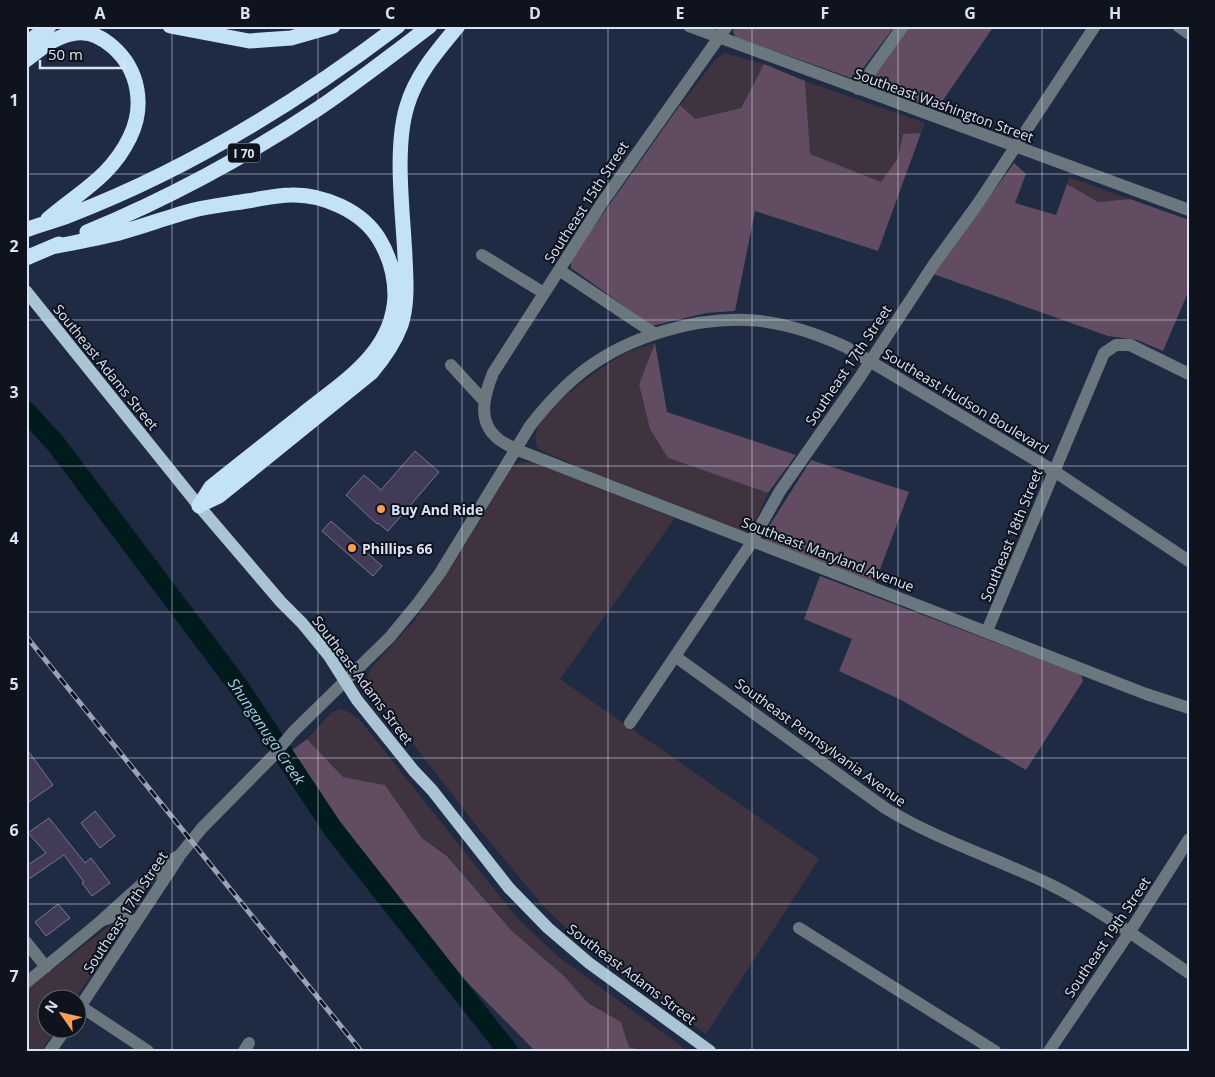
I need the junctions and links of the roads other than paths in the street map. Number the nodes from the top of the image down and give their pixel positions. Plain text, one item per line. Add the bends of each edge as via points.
1 (49, 26) edge
2 (170, 26) edge
3 (333, 26) edge
4 (398, 26) edge
5 (430, 26) edge
6 (458, 26) edge
7 (689, 26) edge
8 (727, 26) edge
9 (903, 26) edge
10 (1095, 26) edge
11 (1178, 26) edge
12 (1189, 34) edge
13 (719, 37) junction
14 (26, 44) edge
15 (26, 60) edge
16 (858, 89) junction
17 (1015, 147) junction
18 (1189, 210) edge
19 (43, 224) junction
20 (26, 230) edge
21 (46, 250) junction
22 (482, 255) dead end
23 (26, 258) edge
24 (559, 270) junction
25 (26, 291) edge
26 (544, 293) junction
27 (655, 334) junction
28 (870, 362) junction
29 (451, 365) dead end
30 (1189, 374) edge
31 (484, 401) junction
32 (515, 448) junction
33 (1054, 471) junction
34 (199, 506) junction
35 (752, 541) junction
36 (1189, 561) edge
37 (987, 632) junction
38 (676, 657) junction
39 (345, 681) junction
40 (1189, 708) edge
41 (630, 723) dead end
42 (1189, 839) edge
43 (180, 855) junction
44 (137, 921) junction
45 (101, 922) junction
46 (799, 928) dead end
47 (1129, 933) junction
48 (26, 942) edge
49 (46, 967) junction
50 (1189, 973) edge
51 (26, 983) edge
52 (88, 994) edge
53 (88, 1014) edge
54 (57, 1040) edge
55 (50, 1051) edge
56 (148, 1051) edge
57 (710, 1051) edge
58 (995, 1051) edge
59 (1049, 1051) edge

1 - 14 highway
2 - 3 highway via 249,41 291,38
4 - 19 highway, I 70 via 315,86 221,143 116,196
5 - 21 highway, I 70 via 320,107 277,134 132,213
6 - 34 highway via 420,75 403,122 400,153 405,305 390,348 371,373 219,496
7 - 13 street, Southeast Washington Street
8 - 13 street, Southeast 15th Street
9 - 16 street
10 - 17 street, Southeast 17th Street
11 - 12 street
13 - 16 street, Southeast Washington Street
13 - 24 street, Southeast 15th Street
15 - 19 highway via 60,37 90,34 106,40 122,54 138,91 135,124 116,161 91,187
16 - 17 street, Southeast Washington Street
17 - 18 street, Southeast Washington Street
17 - 28 street, Southeast 17th Street
19 - 20 highway, I 70
21 - 23 highway, I 70
21 - 34 highway via 196,210 293,195 323,200 346,209 367,224 382,243 395,283 392,318 383,341 346,380 212,487
22 - 26 street
24 - 26 street, Southeast 15th Street
24 - 27 street
25 - 34 main road, Southeast Adams Street
26 - 31 street, Southeast 15th Street via 493,373
27 - 28 street, Southeast Hudson Boulevard via 702,321 776,323 823,337
27 - 32 street, Southeast Hudson Boulevard via 621,346 580,373 544,407
28 - 33 street, Southeast Hudson Boulevard
28 - 35 street, Southeast 17th Street via 780,491
29 - 31 street
30 - 33 street, Southeast 18th Street via 1130,344 1116,345 1104,353
31 - 32 street, Southeast Maryland Avenue via 486,424 491,432
32 - 35 street, Southeast Maryland Avenue
32 - 39 street via 451,555 418,603 390,637
33 - 36 street, Southeast Hudson Boulevard
33 - 37 street, Southeast 18th Street
34 - 39 main road, Southeast Adams Street via 302,623
35 - 37 street, Southeast Maryland Avenue
35 - 38 street, Southeast 17th Street
37 - 40 street, Southeast Maryland Avenue
38 - 41 street, Southeast 17th Street
38 - 47 street, Southeast Pennsylvania Avenue via 885,808 922,829 1073,896
39 - 43 street via 202,828
39 - 57 main road, Southeast Adams Street via 414,771 529,909 589,963
42 - 47 street, Southeast 19th Street
43 - 44 street, Southeast 17th Street
43 - 45 street via 163,865
44 - 45 street via 114,916
44 - 52 street, Southeast 17th Street
45 - 49 street
46 - 58 street
47 - 50 street, Southeast Pennsylvania Avenue
47 - 59 street, Southeast 19th Street
48 - 49 street
49 - 51 street
53 - 56 street
54 - 55 street

